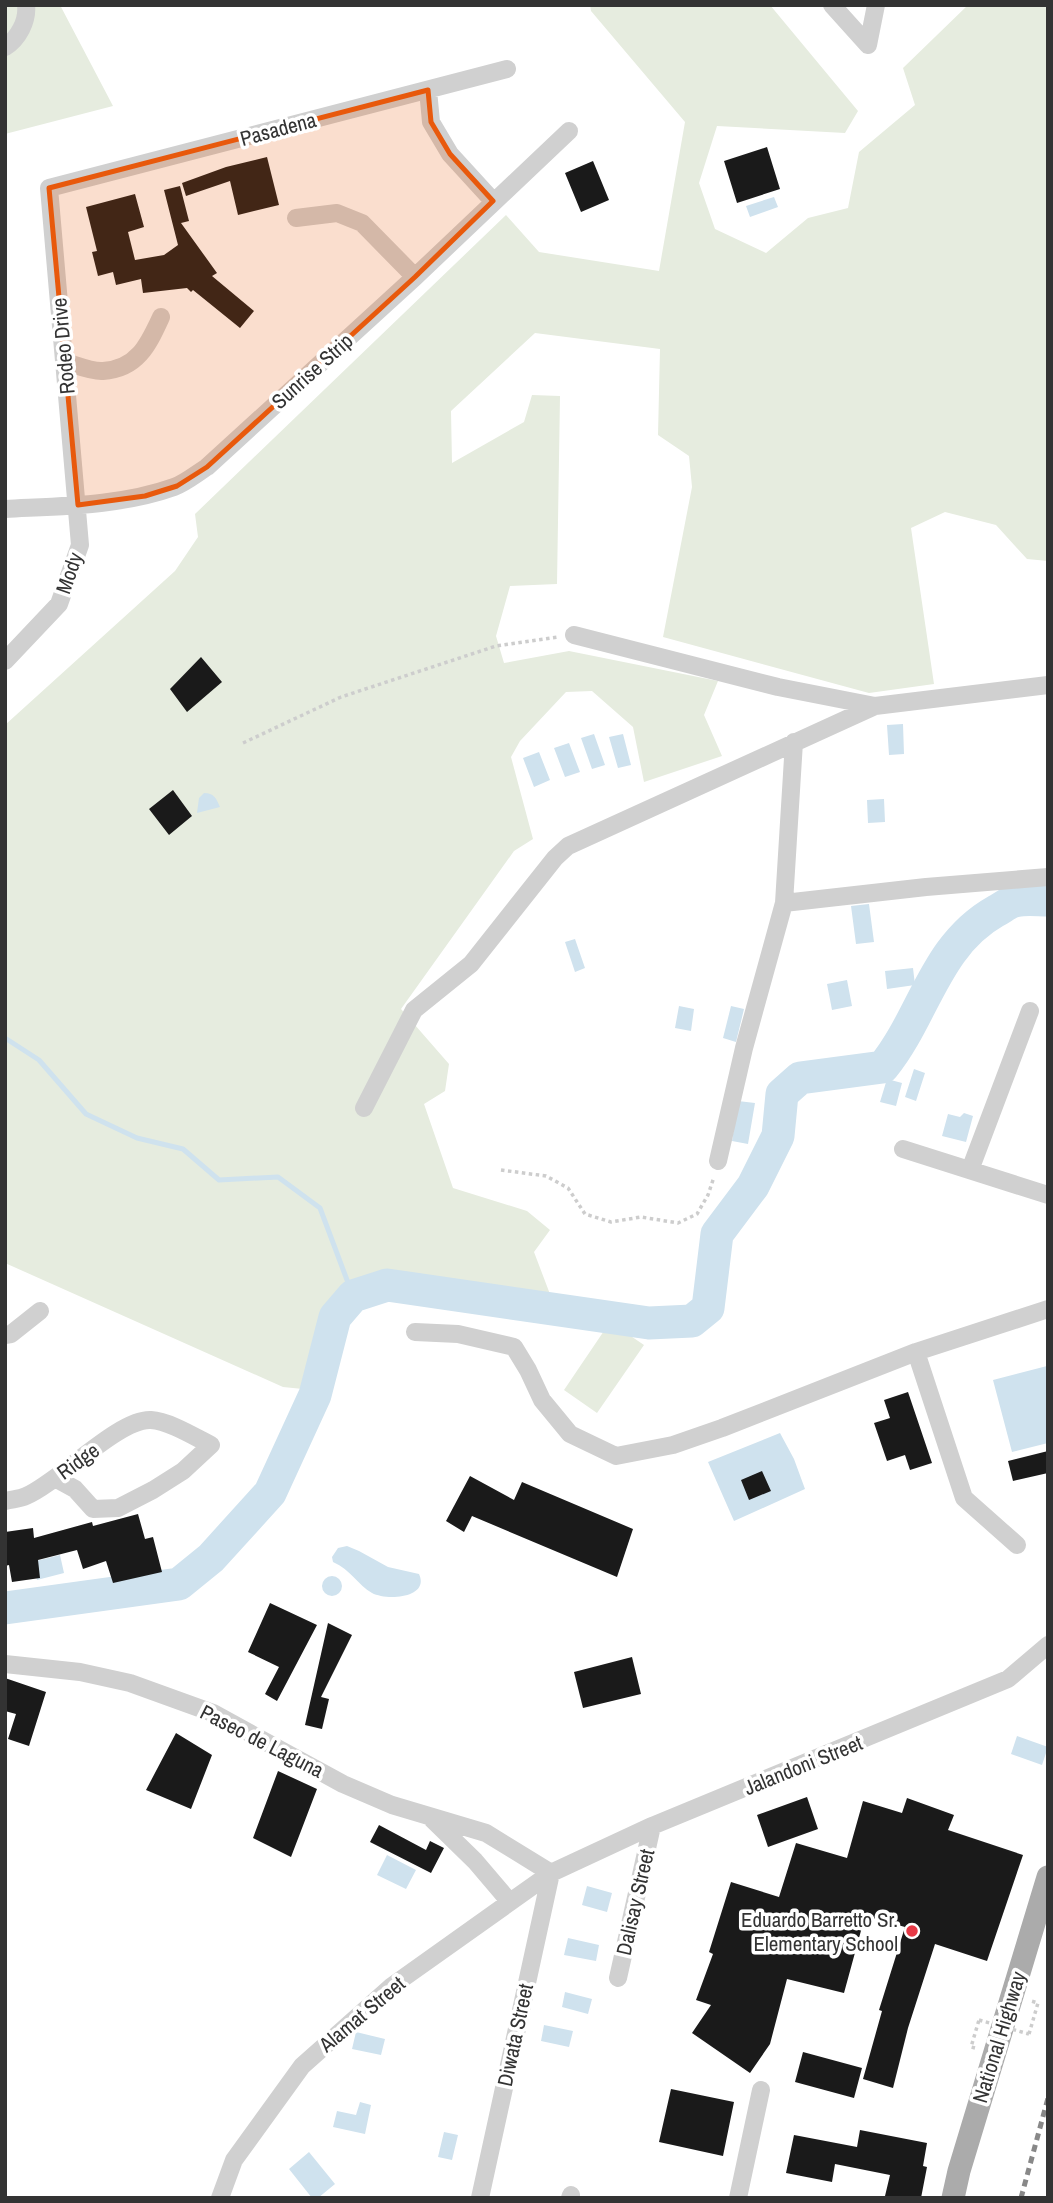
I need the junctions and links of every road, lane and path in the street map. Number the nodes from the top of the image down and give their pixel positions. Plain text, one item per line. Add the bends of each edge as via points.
1 (26, 5) edge
2 (832, 5) edge
3 (876, 5) edge
4 (5, 47) edge
5 (507, 69) dead end
6 (428, 90) junction
7 (569, 131) dead end
8 (50, 188) joint
9 (493, 201) junction
10 (296, 218) dead end
11 (415, 277) junction
12 (161, 317) dead end
13 (65, 362) junction
14 (78, 505) junction
15 (5, 509) edge
16 (574, 635) joint
17 (5, 661) edge
18 (1048, 685) edge
19 (874, 706) junction
20 (794, 742) junction
21 (243, 743) dead end
22 (1048, 877) edge
23 (784, 903) junction
24 (1030, 1011) dead end
25 (364, 1108) dead end
26 (903, 1149) dead end
27 (718, 1161) joint
28 (501, 1170) dead end
29 (970, 1170) junction
30 (1048, 1195) edge
31 (1048, 1309) edge
32 (40, 1311) dead end
33 (415, 1332) dead end
34 (5, 1335) edge
35 (916, 1352) junction
36 (55, 1478) junction
37 (5, 1501) edge
38 (1017, 1545) dead end
39 (1048, 1645) edge
40 (5, 1664) edge
41 (432, 1819) junction
42 (653, 1826) junction
43 (551, 1873) junction
44 (1048, 1877) edge
45 (509, 1901) junction
46 (618, 1978) dead end
47 (979, 2020) dead end
48 (1029, 2035) dead end
49 (761, 2090) dead end
50 (220, 2198) edge
51 (480, 2198) edge
52 (738, 2198) edge
53 (953, 2198) edge

1 - 4 street via 27,14 15,41
2 - 3 street via 869,45
5 - 6 street, Pasadena
6 - 8 street, Pasadena
6 - 9 street via 431,122 450,155
7 - 9 street, Sunrise Strip
8 - 13 street, Rodeo Drive
9 - 11 street, Sunrise Strip
10 - 11 street via 337,213 362,223
11 - 14 street, Sunrise Strip via 207,467 177,486 145,496
12 - 13 street via 146,349 125,366 102,371
13 - 14 street, Rodeo Drive
14 - 15 street, Sunrise Strip
14 - 17 street, Mody via 80,545 59,604
16 - 19 street via 778,687
16 - 21 path via 496,646 341,697
18 - 19 street
19 - 20 street
20 - 23 street
20 - 25 street via 568,846 471,964 414,1010
22 - 23 street
23 - 27 street
24 - 29 street
26 - 29 street
27 - 28 path via 697,1214 678,1223 641,1217 611,1222 585,1214 568,1188 545,1175
29 - 30 street
31 - 35 street
32 - 34 street
33 - 35 street via 458,1334 514,1347 542,1400 570,1434 616,1456 722,1428
35 - 38 street via 964,1498
36 - 36 street, Ridge via 123,1428 150,1420 211,1446 183,1471 118,1508 93,1509 75,1489
36 - 37 street, Ridge via 26,1496
39 - 42 street, Jalandoni Street via 1008,1679
40 - 41 street, Paseo de Laguna via 80,1672 190,1704 343,1784
41 - 43 street, Paseo de Laguna via 486,1833
41 - 45 street, Paseo de Laguna
42 - 43 street, Jalandoni Street
42 - 46 street, Dalisay Street
43 - 45 street, Alamat Street
43 - 51 street, Diwata Street
44 - 53 main road, National Highway
45 - 50 street, Alamat Street via 392,1986 302,2066 234,2160
47 - 48 path, bridge
49 - 52 street

